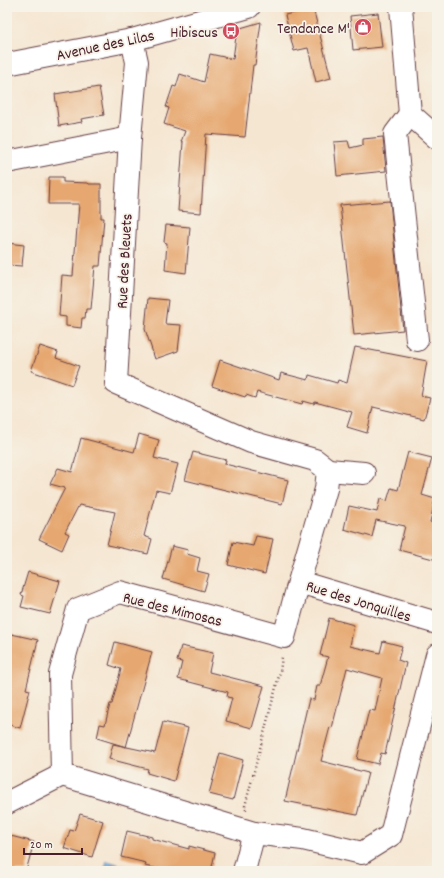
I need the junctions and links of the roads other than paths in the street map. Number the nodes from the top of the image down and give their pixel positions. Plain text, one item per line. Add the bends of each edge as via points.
1 (249, 7) edge
2 (401, 7) edge
3 (132, 40) junction
4 (7, 64) edge
5 (410, 114) junction
6 (130, 138) junction
7 (437, 138) edge
8 (7, 162) edge
9 (417, 340) dead end
10 (328, 470) junction
11 (364, 473) dead end
12 (299, 582) junction
13 (437, 623) edge
14 (437, 655) edge
15 (62, 775) junction
16 (7, 803) edge
17 (254, 833) junction
18 (244, 871) edge

1 - 3 street, Avenue des Lilas
2 - 5 street
3 - 4 street, Avenue des Lilas
3 - 6 street, Rue des Bleuets via 137,62
5 - 7 street
5 - 9 street via 395,134
6 - 8 street
6 - 10 street, Rue des Bleuets via 116,383 251,442 315,460
10 - 11 street
10 - 12 street, Rue des Jonquilles via 326,489
12 - 13 street, Rue des Jonquilles
12 - 15 street, Rue des Mimosas via 284,637 120,592 78,609 60,674
14 - 17 street via 391,835 362,852 303,839
15 - 16 street
15 - 17 street
17 - 18 street

